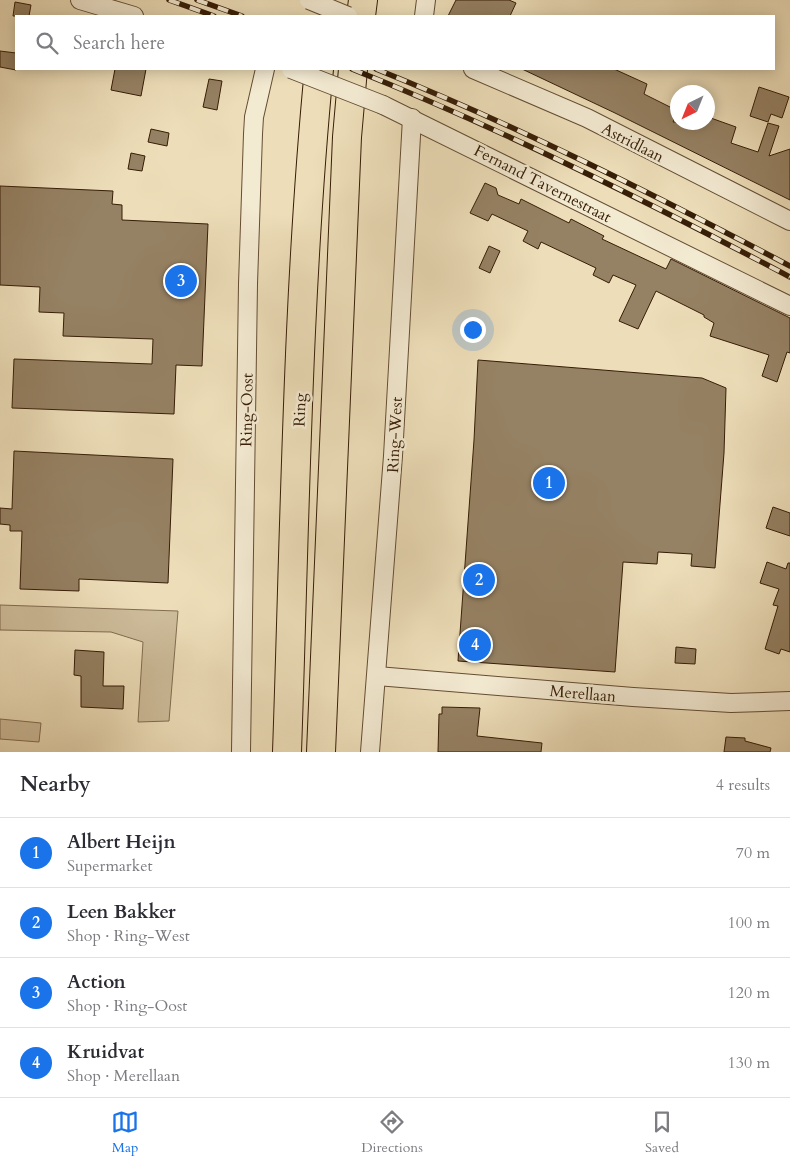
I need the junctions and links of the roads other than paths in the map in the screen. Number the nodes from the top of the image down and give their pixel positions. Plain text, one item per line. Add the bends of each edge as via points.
1 (80, 0) edge
2 (308, 0) edge
3 (328, 0) edge
4 (363, 0) edge
5 (426, 0) edge
6 (131, 15) edge
7 (326, 15) edge
8 (346, 15) edge
9 (360, 15) edge
10 (424, 15) edge
11 (265, 70) edge
12 (293, 70) edge
13 (319, 70) edge
14 (353, 70) edge
15 (475, 70) edge
16 (412, 118) junction
17 (790, 221) edge
18 (790, 306) edge
19 (377, 676) junction
20 (790, 701) edge
21 (241, 752) edge
22 (287, 752) edge
23 (320, 752) edge
24 (370, 752) edge

1 - 6 street
2 - 8 street, bridge
3 - 7 highway
4 - 9 highway
5 - 10 street
11 - 21 street, Ring-Oost via 253,134
12 - 16 street, Fernand Tavernestraat, bridge
13 - 22 highway, Ring via 304,275
14 - 23 highway via 346,146
15 - 17 street, Astridlaan via 587,118
16 - 18 street, Fernand Tavernestraat
16 - 19 street, Ring-West
19 - 20 street, Merellaan via 633,698 731,703
19 - 24 street, Ring-West

